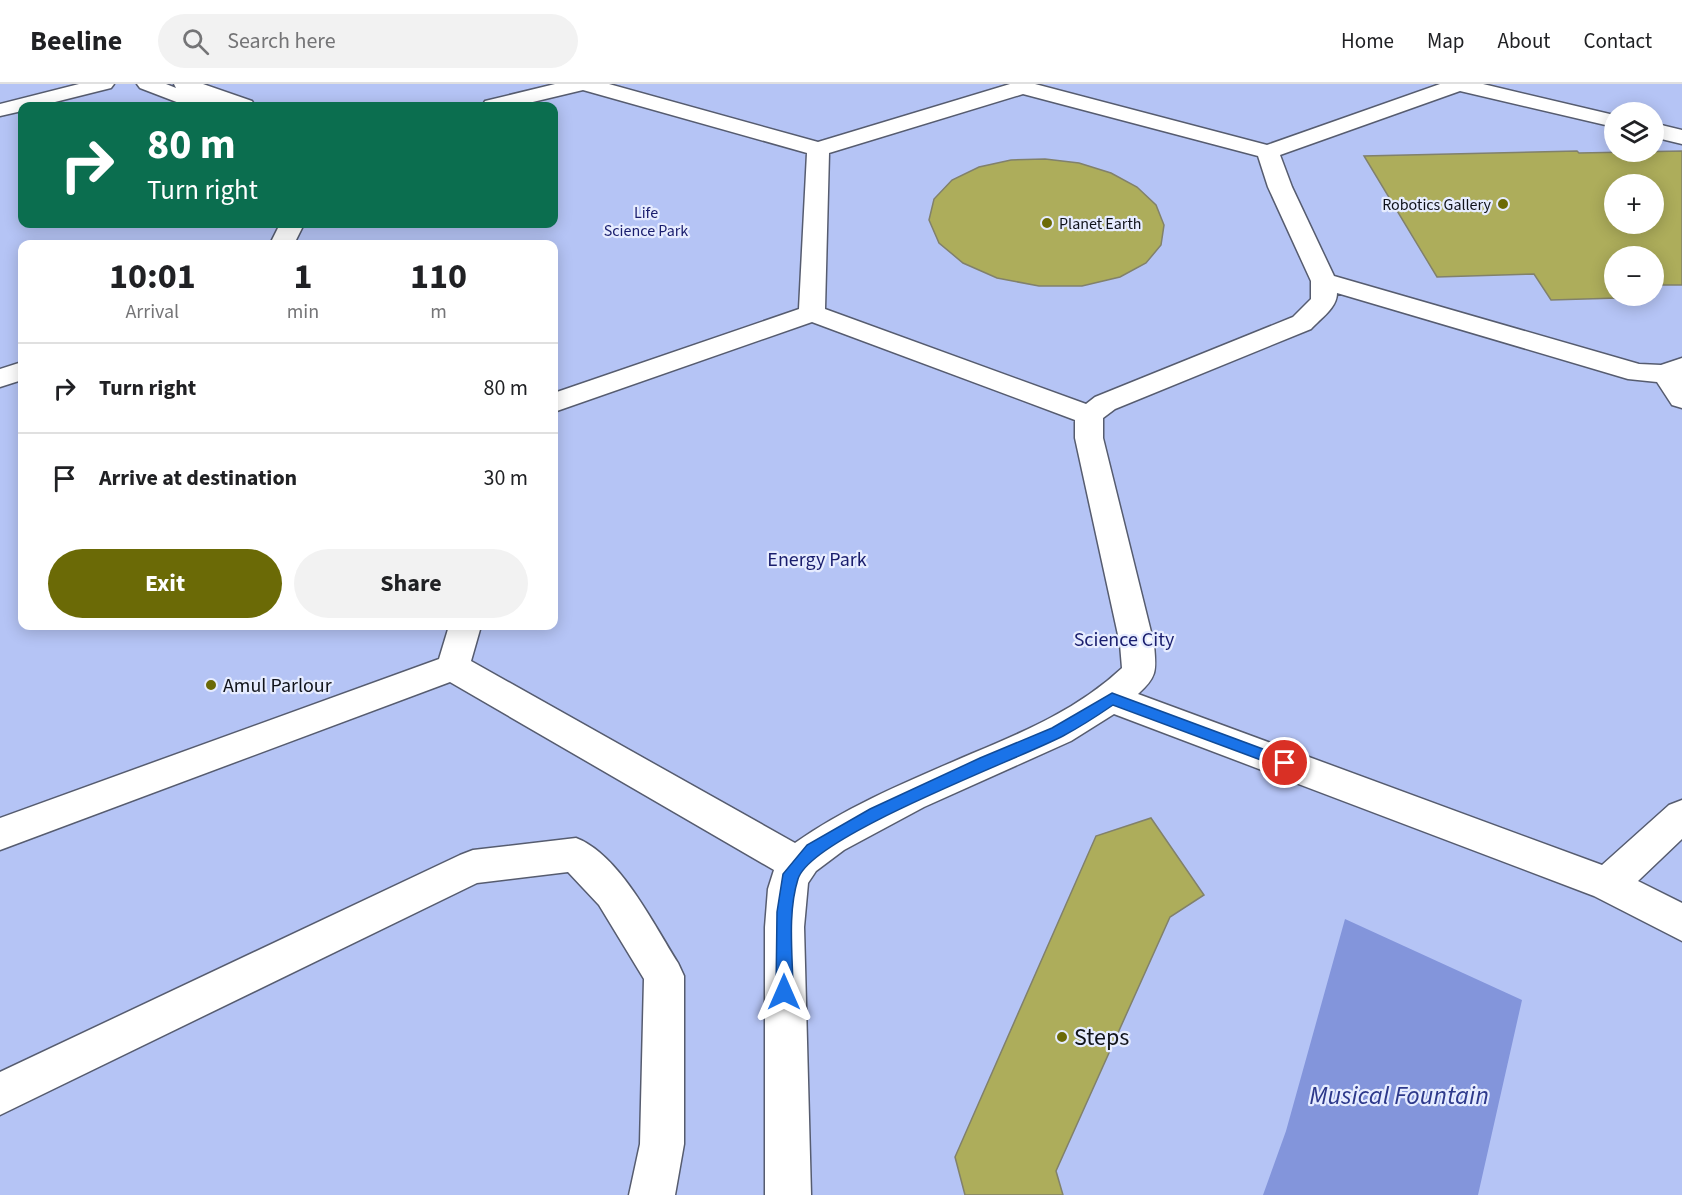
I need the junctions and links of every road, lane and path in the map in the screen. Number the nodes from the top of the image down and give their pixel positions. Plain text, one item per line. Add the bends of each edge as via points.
1 (104, 84) edge
2 (147, 84) edge
3 (184, 84) edge
4 (580, 84) edge
5 (586, 84) edge
6 (1460, 85) edge
7 (1022, 86) edge
8 (32, 102) edge
9 (195, 102) edge
10 (233, 102) edge
11 (509, 102) edge
12 (18, 106) edge
13 (0, 110) edge
14 (1604, 119) edge
15 (1664, 133) edge
16 (1682, 137) edge
17 (818, 149) junction
18 (1268, 152) junction
19 (1324, 281) junction
20 (812, 314) junction
21 (1673, 370) edge
22 (18, 372) edge
23 (0, 378) edge
24 (1682, 399) edge
25 (558, 402) edge
26 (1089, 415) junction
27 (464, 630) edge
28 (453, 667) junction
29 (1112, 699) junction
30 (1682, 816) edge
31 (0, 834) edge
32 (799, 865) junction
33 (1608, 884) junction
34 (1682, 923) edge
35 (0, 1094) edge
36 (652, 1195) edge
37 (788, 1195) edge

1 - 8 lane
2 - 9 lane
3 - 10 lane
4 - 11 lane
5 - 17 lane
6 - 14 lane
6 - 18 lane
7 - 17 lane
7 - 18 lane
12 - 13 lane
15 - 16 lane
17 - 20 lane
18 - 19 lane
19 - 21 lane via 1638,373
19 - 26 lane via 1324,301 1302,323 1105,403
20 - 25 lane
20 - 26 lane
21 - 24 lane
22 - 23 lane
26 - 29 lane via 1089,438 1137,644 1139,672
27 - 28 lane
28 - 31 lane
28 - 32 lane
29 - 32 lane via 1057,732 875,814 813,850
29 - 33 lane
30 - 33 lane
32 - 37 lane via 790,874 785,912
33 - 34 lane
35 - 36 lane via 473,867 576,855 613,893 664,976 662,1144

